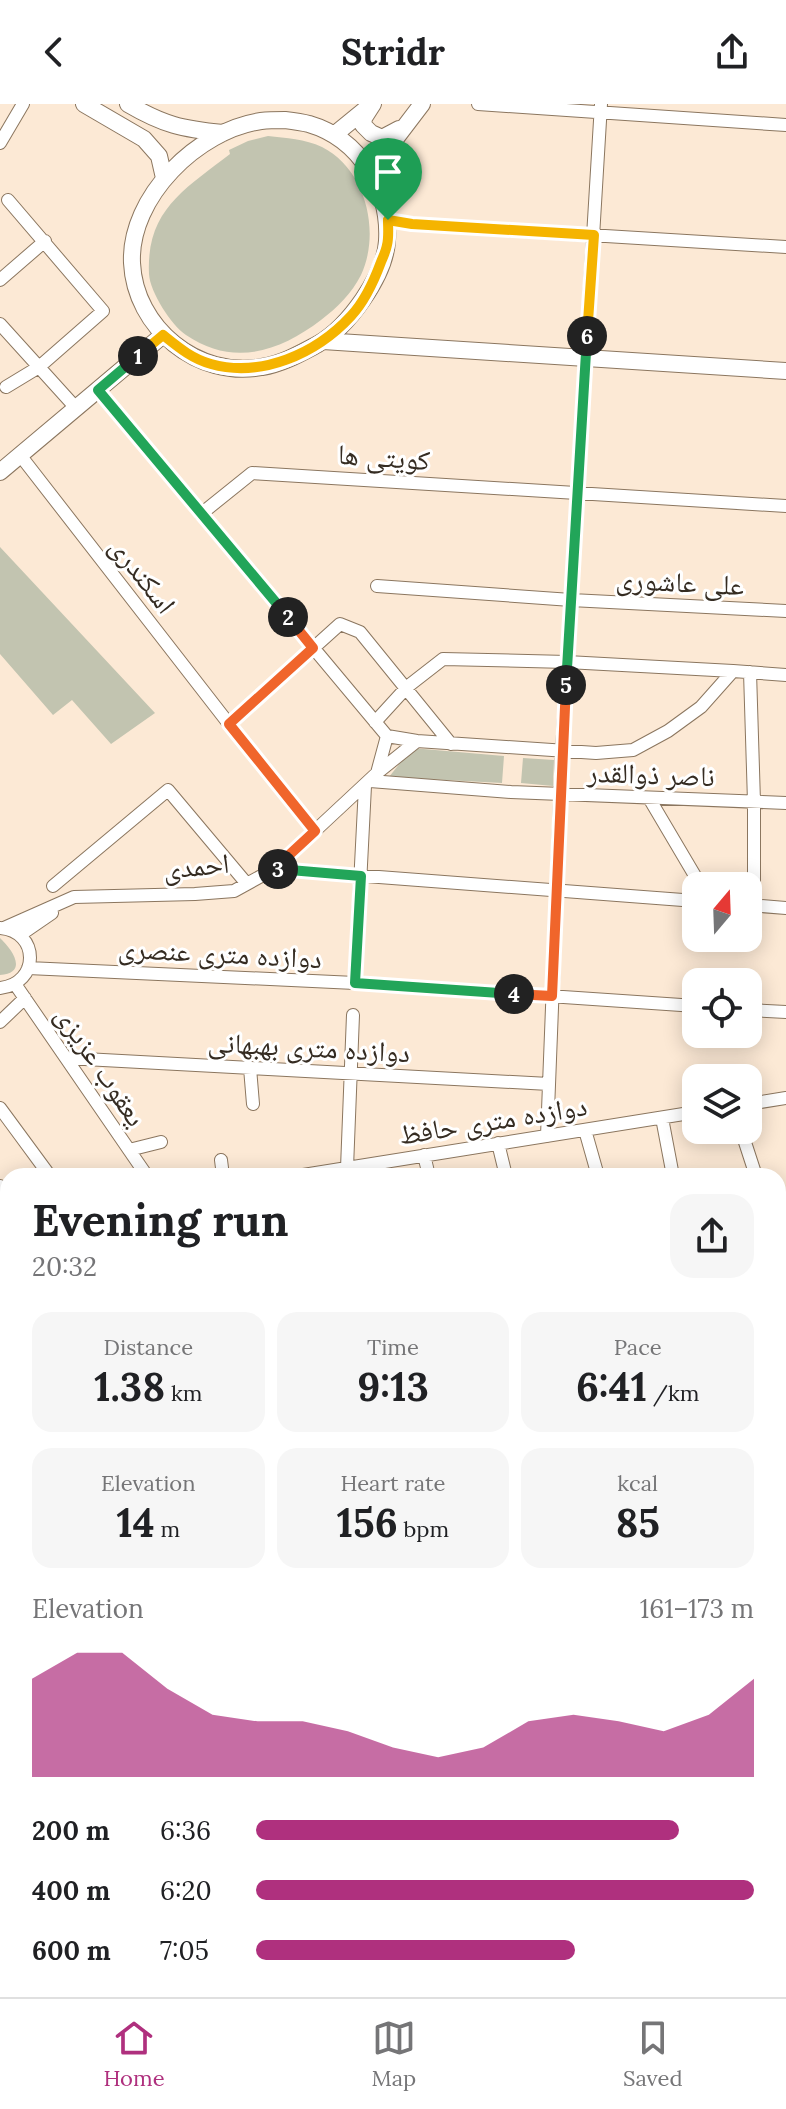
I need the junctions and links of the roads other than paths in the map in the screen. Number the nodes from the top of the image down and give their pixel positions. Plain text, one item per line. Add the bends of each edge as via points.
1 (23, 104) edge
2 (84, 104) edge
3 (128, 104) edge
4 (372, 104) edge
5 (422, 104) edge
6 (478, 104) edge
7 (601, 108) edge
8 (167, 124) junction
9 (786, 125) edge
10 (405, 126) junction
11 (223, 133) junction
12 (334, 135) junction
13 (0, 143) edge
14 (148, 143) junction
15 (371, 171) junction
16 (164, 178) junction
17 (8, 200) dead end
18 (388, 220) junction
19 (594, 235) junction
20 (45, 241) junction
21 (786, 247) edge
22 (0, 280) edge
23 (0, 324) edge
24 (163, 335) junction
25 (323, 341) junction
26 (586, 358) junction
27 (39, 367) junction
28 (786, 371) edge
29 (6, 387) dead end
30 (98, 390) junction
31 (76, 408) junction
32 (20, 455) junction
33 (0, 472) edge
34 (578, 493) junction
35 (786, 506) edge
36 (201, 514) junction
37 (377, 586) dead end
38 (571, 600) junction
39 (786, 611) edge
40 (313, 648) junction
41 (567, 662) junction
42 (733, 671) junction
43 (750, 672) junction
44 (786, 675) edge
45 (407, 687) junction
46 (375, 722) junction
47 (229, 724) junction
48 (387, 736) junction
49 (417, 741) junction
50 (451, 744) junction
51 (562, 751) junction
52 (371, 780) junction
53 (561, 794) junction
54 (649, 798) junction
55 (754, 802) junction
56 (786, 803) edge
57 (315, 831) junction
58 (274, 869) junction
59 (693, 872) edge
60 (752, 872) edge
61 (361, 876) junction
62 (247, 884) junction
63 (53, 886) dead end
64 (557, 890) junction
65 (74, 897) junction
66 (682, 900) edge
67 (762, 906) edge
68 (786, 908) edge
69 (2, 928) edge
70 (20, 935) junction
71 (28, 968) junction
72 (355, 983) junction
73 (15, 984) junction
74 (0, 988) edge
75 (552, 996) junction
76 (25, 998) junction
77 (682, 1005) edge
78 (762, 1011) edge
79 (786, 1012) edge
80 (353, 1015) dead end
81 (0, 1022) edge
82 (66, 1058) junction
83 (250, 1068) junction
84 (351, 1073) junction
85 (549, 1084) junction
86 (786, 1098) edge
87 (762, 1102) edge
88 (253, 1104) dead end
89 (0, 1108) edge
90 (682, 1114) edge
91 (662, 1118) junction
92 (585, 1130) junction
93 (547, 1136) junction
94 (161, 1142) dead end
95 (498, 1143) junction
96 (746, 1144) edge
97 (129, 1150) junction
98 (424, 1155) junction
99 (221, 1160) dead end
100 (44, 1168) edge
101 (141, 1168) edge
102 (222, 1168) edge
103 (348, 1168) edge
104 (366, 1168) edge
105 (427, 1168) edge
106 (504, 1168) edge
107 (596, 1168) edge
108 (671, 1168) edge
109 (753, 1168) edge

1 - 13 street
2 - 14 main road
3 - 8 main road
4 - 10 main road via 363,125 371,133 382,138
4 - 12 main road
5 - 10 main road
6 - 7 street
7 - 9 street
7 - 19 street
8 - 11 main road
8 - 14 main road via 165,142
10 - 15 main road
11 - 12 main road via 259,121 285,120
11 - 16 main road via 191,152
12 - 15 main road
14 - 16 main road via 159,156
15 - 18 main road
16 - 24 main road via 143,210 132,262 136,289
17 - 20 street
18 - 19 street
18 - 25 main road via 387,245 374,283 352,315
19 - 21 street
19 - 26 street
20 - 22 street
20 - 27 street via 103,311
23 - 27 street
24 - 25 main road via 209,364 235,369 288,359
24 - 30 main road
25 - 26 main road
26 - 28 main road
26 - 34 street
27 - 29 street
27 - 31 street
30 - 31 main road
30 - 36 street
31 - 32 main road
32 - 33 main road
32 - 47 street, اسکندری
34 - 35 street, کویتی ها
34 - 36 street, کویتی ها via 252,473
34 - 38 street
36 - 40 street
37 - 38 street, علی عاشوری
38 - 39 street, علی عاشوری
38 - 41 street
40 - 45 street via 340,624 350,627
40 - 46 street
40 - 47 street
41 - 42 street
41 - 45 street via 443,659
41 - 51 street
42 - 43 street
42 - 51 street via 701,707 633,750
43 - 44 street
43 - 55 street
45 - 46 street
45 - 50 street
46 - 48 street
47 - 57 street, اسکندری
48 - 49 street
48 - 52 street
49 - 50 street
49 - 52 street, احمدی
50 - 51 street
51 - 53 street
52 - 53 street, ناصر ذوالقدر
52 - 57 street, احمدی
52 - 61 street
53 - 54 street, ناصر ذوالقدر
53 - 64 street
54 - 55 street, ناصر ذوالقدر
54 - 59 street
55 - 56 street, ناصر ذوالقدر
55 - 60 street
57 - 58 street, احمدی
58 - 61 street
58 - 62 street, احمدی
61 - 64 street
61 - 72 street
62 - 63 street via 168,790
62 - 65 street, احمدی via 208,893
64 - 66 street
64 - 75 street
65 - 69 street, احمدی
65 - 70 street
67 - 68 street
69 - 70 street
70 - 71 street via 29,950
71 - 72 street, دوازده متری عنصری
71 - 73 street
72 - 75 street, دوازده متری عنصری
73 - 74 street
73 - 76 street, یعقوب عزیزی
75 - 77 street, دوازده متری عنصری
75 - 85 street
76 - 81 street
76 - 82 street, یعقوب عزیزی
78 - 79 street
80 - 84 street
82 - 83 street, دوازده متری بهبهانی
82 - 97 street, یعقوب عزیزی
83 - 84 street, دوازده متری بهبهانی
83 - 88 street
84 - 85 street, دوازده متری بهبهانی
84 - 103 street
85 - 93 street
86 - 87 street
89 - 100 street
90 - 91 street, دوازده متری حافظ
91 - 92 street, دوازده متری حافظ
91 - 108 street
92 - 93 street, دوازده متری حافظ
92 - 107 street
93 - 95 street, دوازده متری حافظ
94 - 97 street
95 - 98 street, دوازده متری حافظ
95 - 106 street
96 - 109 street
97 - 101 street, یعقوب عزیزی
98 - 104 street, دوازده متری حافظ
98 - 105 street
99 - 102 street

